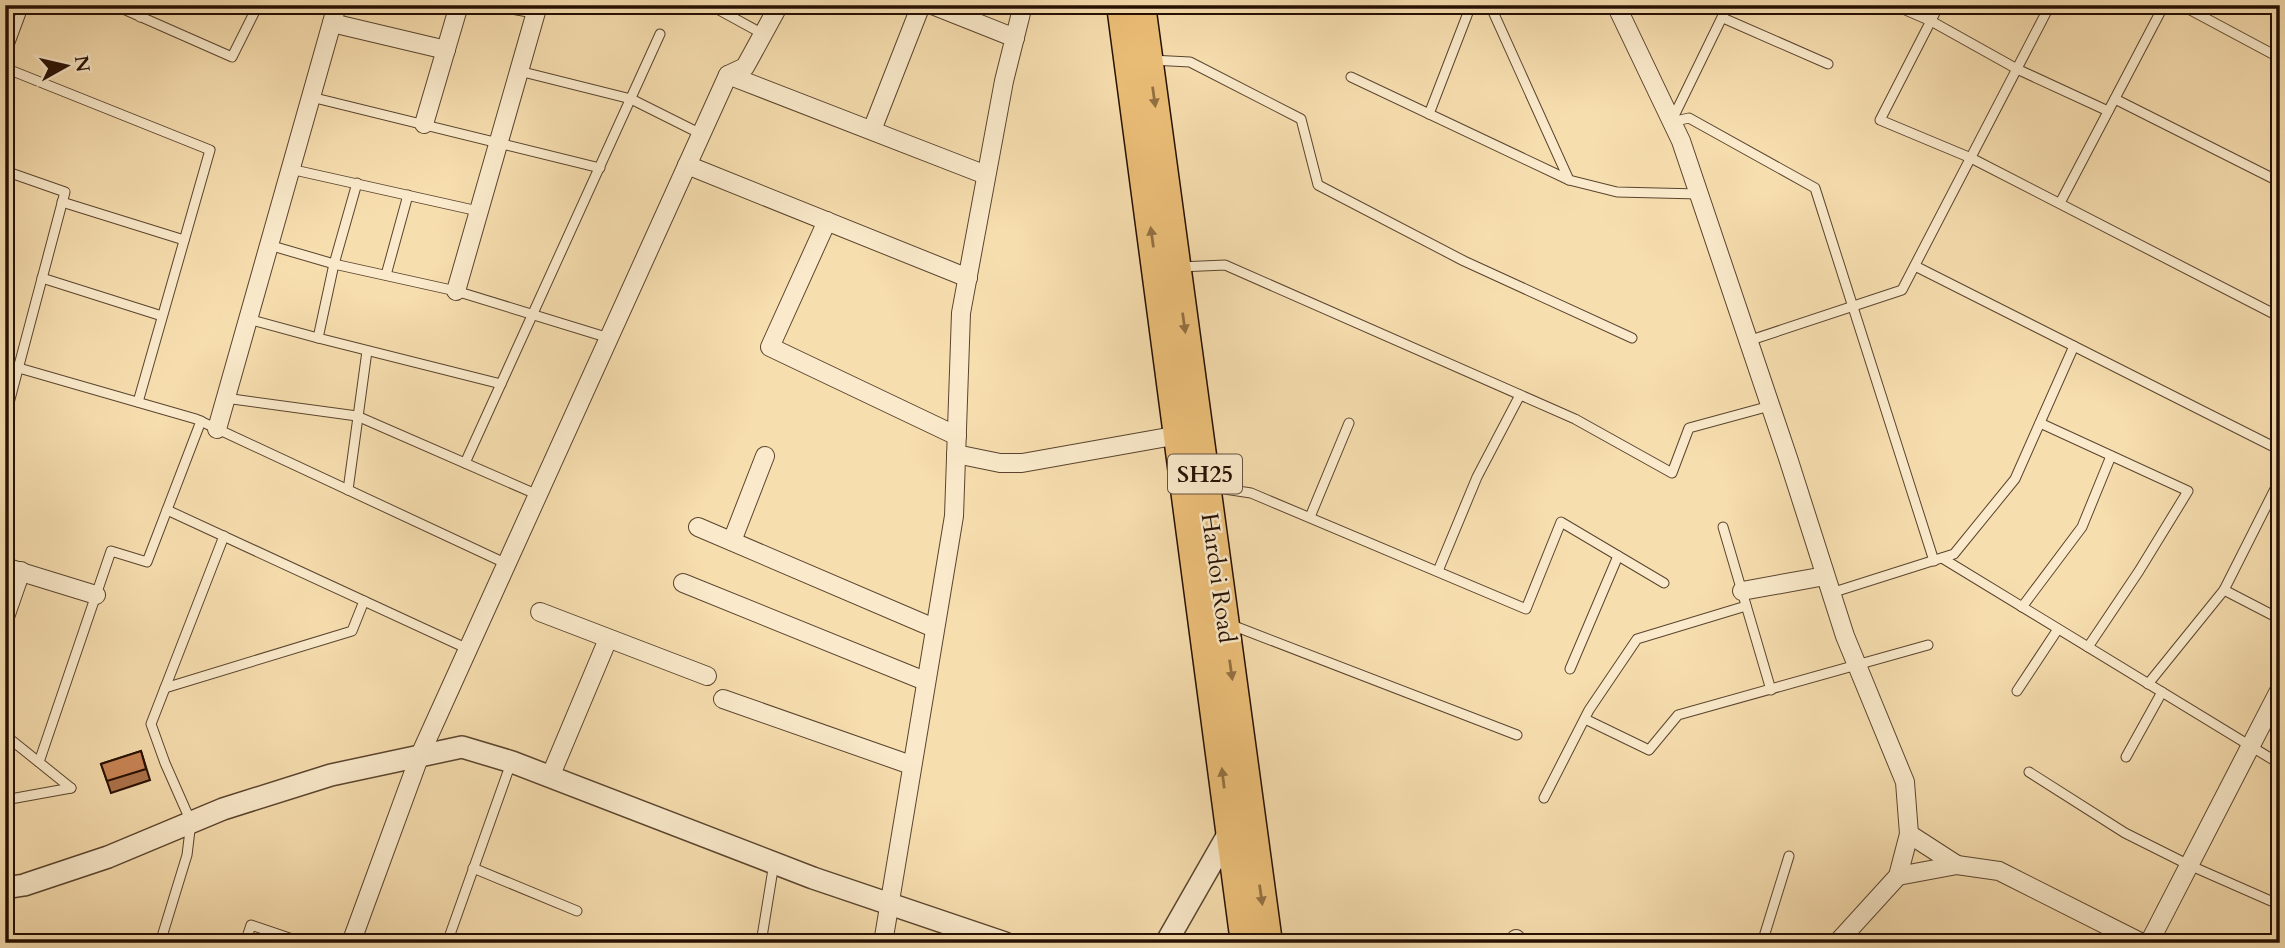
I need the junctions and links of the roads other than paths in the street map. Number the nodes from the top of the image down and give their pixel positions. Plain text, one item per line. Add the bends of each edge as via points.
1 (24, 5) edge
2 (114, 5) edge
3 (145, 5) edge
4 (258, 5) edge
5 (459, 5) edge
6 (514, 5) edge
7 (710, 5) edge
8 (779, 5) edge
9 (921, 5) edge
10 (932, 5) edge
11 (1023, 5) edge
12 (1121, 5) edge
13 (1142, 5) edge
14 (1471, 5) edge
15 (1490, 5) edge
16 (1616, 5) edge
17 (1728, 5) edge
18 (1894, 5) edge
19 (1939, 5) edge
20 (2050, 5) edge
21 (2164, 5) edge
22 (2181, 5) edge
23 (537, 7) edge
24 (334, 14) edge
25 (139, 16) junction
26 (1723, 18) junction
27 (1931, 21) junction
28 (660, 34) dead end
29 (763, 34) junction
30 (1015, 38) junction
31 (446, 50) junction
32 (6, 52) edge
33 (2280, 58) edge
34 (1149, 60) junction
35 (1828, 64) dead end
36 (5, 68) edge
37 (2017, 69) junction
38 (519, 71) junction
39 (728, 75) junction
40 (1350, 77) dead end
41 (311, 97) junction
42 (631, 99) junction
43 (2115, 99) junction
44 (2108, 111) junction
45 (1430, 114) junction
46 (1671, 122) junction
47 (424, 124) junction
48 (872, 130) junction
49 (701, 134) junction
50 (498, 141) junction
51 (1971, 158) junction
52 (687, 165) junction
53 (600, 168) junction
54 (290, 169) junction
55 (5, 172) edge
56 (986, 175) junction
57 (1569, 180) junction
58 (2280, 182) edge
59 (357, 183) junction
60 (1699, 194) junction
61 (408, 195) junction
62 (62, 202) junction
63 (2060, 204) junction
64 (478, 211) junction
65 (827, 221) junction
66 (184, 240) junction
67 (269, 245) junction
68 (334, 264) junction
69 (1915, 265) junction
70 (1177, 267) junction
71 (386, 275) junction
72 (42, 278) junction
73 (968, 278) junction
74 (456, 291) junction
75 (1853, 306) junction
76 (533, 315) junction
77 (162, 316) junction
78 (2280, 317) edge
79 (248, 319) junction
80 (318, 338) junction
81 (609, 338) junction
82 (1632, 338) dead end
83 (1748, 341) junction
84 (2074, 346) junction
85 (367, 351) junction
86 (5, 364) edge
87 (17, 368) junction
88 (501, 384) junction
89 (1520, 395) junction
90 (225, 398) junction
91 (138, 402) junction
92 (1770, 405) junction
93 (357, 416) junction
94 (5, 418) edge
95 (1349, 423) dead end
96 (2040, 424) junction
97 (209, 425) junction
98 (1178, 435) junction
99 (957, 436) junction
100 (2280, 450) edge
101 (956, 454) junction
102 (765, 456) dead end
103 (2111, 456) junction
104 (466, 463) junction
105 (2280, 479) edge
106 (1196, 487) junction
107 (348, 490) junction
108 (537, 495) junction
109 (167, 510) junction
110 (1310, 517) junction
111 (698, 527) dead end
112 (1723, 527) dead end
113 (224, 536) junction
114 (732, 541) junction
115 (1618, 556) junction
116 (1938, 560) junction
117 (507, 564) junction
118 (13, 569) edge
119 (1438, 571) junction
120 (683, 583) dead end
121 (1664, 583) dead end
122 (1828, 585) junction
123 (2224, 590) junction
124 (96, 595) junction
125 (1744, 598) junction
126 (364, 601) junction
127 (2022, 607) junction
128 (540, 612) dead end
129 (5, 617) edge
130 (2280, 619) edge
131 (1224, 622) junction
132 (934, 628) junction
133 (2058, 629) junction
134 (608, 639) junction
135 (1928, 645) dead end
136 (2088, 647) junction
137 (468, 649) junction
138 (1857, 666) junction
139 (1570, 669) dead end
140 (707, 676) dead end
141 (925, 681) junction
142 (2148, 684) junction
143 (165, 688) junction
144 (2280, 689) edge
145 (1771, 690) junction
146 (2017, 691) dead end
147 (2162, 692) junction
148 (723, 699) dead end
149 (1585, 719) junction
150 (5, 735) edge
151 (1517, 735) dead end
152 (2250, 746) junction
153 (420, 755) junction
154 (2126, 757) dead end
155 (39, 762) junction
156 (512, 762) junction
157 (2280, 764) edge
158 (911, 765) junction
159 (2029, 772) dead end
160 (550, 777) junction
161 (1544, 798) dead end
162 (5, 800) edge
163 (191, 822) junction
164 (1241, 829) junction
165 (1909, 834) junction
166 (1789, 856) dead end
167 (774, 863) junction
168 (1957, 865) junction
169 (2189, 865) junction
170 (473, 868) junction
171 (1898, 876) junction
172 (5, 888) edge
173 (888, 904) junction
174 (2280, 905) edge
175 (578, 911) dead end
176 (160, 943) edge
177 (245, 943) edge
178 (304, 943) edge
179 (351, 943) edge
180 (447, 943) edge
181 (761, 943) edge
182 (883, 943) edge
183 (1005, 943) edge
184 (1166, 943) edge
185 (1244, 943) edge
186 (1269, 943) edge
187 (1762, 943) edge
188 (1838, 943) edge
189 (2142, 943) edge
190 (2149, 943) edge

1 - 32 lane
2 - 25 lane
3 - 25 lane
4 - 25 lane via 232,57
5 - 31 street
6 - 23 street
7 - 29 lane
8 - 29 street
9 - 48 street
10 - 30 street
11 - 30 street
98 -> 12 main road, Hardoi Road / SH25
13 - 34 main road, Hardoi Road / SH25
14 - 45 lane
15 - 57 lane
16 - 46 street
17 - 26 lane
18 - 27 lane
19 - 27 lane
20 - 37 lane
21 - 43 lane
22 - 33 lane
23 - 38 street
24 - 31 street
24 - 41 street
26 - 35 lane
26 - 46 lane
27 - 37 lane
27 - 51 lane via 1880,120
28 - 42 lane
29 - 39 street via 745,67
30 - 56 street
31 - 47 street
34 -> 70 main road, Hardoi Road / SH25
34 - 82 lane via 1191,62 1301,119 1318,185 1464,261
36 - 66 lane via 210,150
37 - 44 lane
37 - 51 lane
38 - 42 lane
38 - 50 street
39 - 48 street
39 - 49 street
40 - 45 lane
41 - 47 lane
41 - 54 street
42 - 49 lane
42 - 53 lane
43 - 44 lane
43 - 58 lane
44 - 63 lane
45 - 57 lane
46 - 60 street
46 - 75 lane via 1689,118 1815,188
47 - 50 lane
48 - 56 street
49 - 52 street
50 - 53 lane
50 - 64 street
51 - 63 lane
51 - 69 lane
52 - 65 street
52 - 81 street
53 - 76 lane
54 - 59 lane
54 - 67 street
55 - 62 lane via 65,192
56 - 73 street
57 - 60 lane via 1616,192
59 - 61 lane
59 - 68 lane
60 - 83 street
61 - 64 lane
61 - 71 lane
62 - 66 lane
62 - 72 lane
63 - 78 lane
64 - 74 street
65 - 73 street
65 - 99 street via 770,347
66 - 77 lane
67 - 68 lane
67 - 79 street
68 - 71 lane
68 - 80 lane
69 - 75 lane via 1902,290
69 - 84 lane
70 - 89 lane via 1225,265
70 -> 106 main road, Hardoi Road / SH25
71 - 74 lane
72 - 77 lane
72 - 87 lane
73 - 99 street via 961,313
74 - 76 lane
75 - 83 lane
75 - 116 lane
76 - 81 lane
76 - 88 lane
77 - 91 lane
79 - 80 lane
79 - 90 street
80 - 85 lane
81 - 108 street
83 - 92 street
84 - 96 lane
84 - 100 lane
85 - 88 lane
85 - 93 lane
86 - 87 lane
87 - 91 lane
87 - 94 lane
88 - 104 lane
89 - 92 lane via 1575,419 1672,473 1689,428
89 - 119 lane via 1477,477
90 - 93 lane
90 - 97 street
91 - 97 lane
92 - 122 street
93 - 104 lane
93 - 107 lane
95 - 110 lane
96 - 103 lane
96 - 116 lane via 2015,479 1954,554
97 - 107 lane
97 - 109 lane
98 - 101 street via 1022,463
98 - 106 main road, Hardoi Road / SH25
99 - 101 street
101 - 132 street via 954,516
102 - 114 street
103 - 127 lane via 2082,527
103 - 136 lane via 2188,491
104 - 108 lane
105 - 123 lane
106 - 110 lane via 1251,493
106 - 131 main road, Hardoi Road / SH25
164 -> 106 main road, Hardoi Road / SH25
107 - 117 lane
108 - 117 street
109 - 113 lane
109 - 124 lane via 147,562 111,551
110 - 119 lane
111 - 114 street
112 - 125 lane
113 - 126 lane
113 - 143 lane
114 - 132 street
115 - 119 lane via 1562,522 1526,609
115 - 121 lane
115 - 139 lane
116 - 122 lane
116 - 127 lane
117 - 137 street
118 - 124 street
118 - 129 street
120 - 141 street
122 - 125 street
122 - 138 street
123 - 130 lane
123 - 142 lane
124 - 155 lane
125 - 145 lane
125 - 149 lane via 1637,639
126 - 137 lane
126 - 143 lane via 352,631
127 - 133 lane
128 - 134 street
131 - 151 lane
131 -> 164 main road, Hardoi Road / SH25
132 - 141 street
133 - 136 lane
133 - 146 lane
134 - 140 street
134 - 160 street
135 - 138 lane
136 - 142 lane
137 - 153 street
138 - 145 lane
138 - 165 street via 1905,782
141 - 158 street
142 - 147 lane
143 - 163 lane via 151,724
144 - 152 street
145 - 149 lane via 1678,715 1648,750
147 - 152 lane
147 - 154 lane
148 - 158 street
149 - 161 lane
150 - 155 lane
152 - 157 lane
152 - 169 street
153 - 156 street via 462,747
153 - 163 street via 331,775
153 - 179 street
155 - 162 lane via 71,788
156 - 160 street
156 - 170 lane
158 - 173 street
159 - 169 lane via 2125,833
160 - 167 street
163 - 172 street via 108,858
163 - 176 lane via 187,855
164 - 184 street
164 - 185 main road, Hardoi Road / SH25
164 -> 186 main road, Hardoi Road / SH25
165 - 168 street
165 - 171 street
166 - 187 lane
167 - 173 street
167 - 181 lane
168 - 171 street
168 - 189 street via 1999,871
169 - 174 lane
169 - 190 street
170 - 175 lane
170 - 180 lane
171 - 188 street
173 - 182 street
173 - 183 street
177 - 178 lane via 251,925

